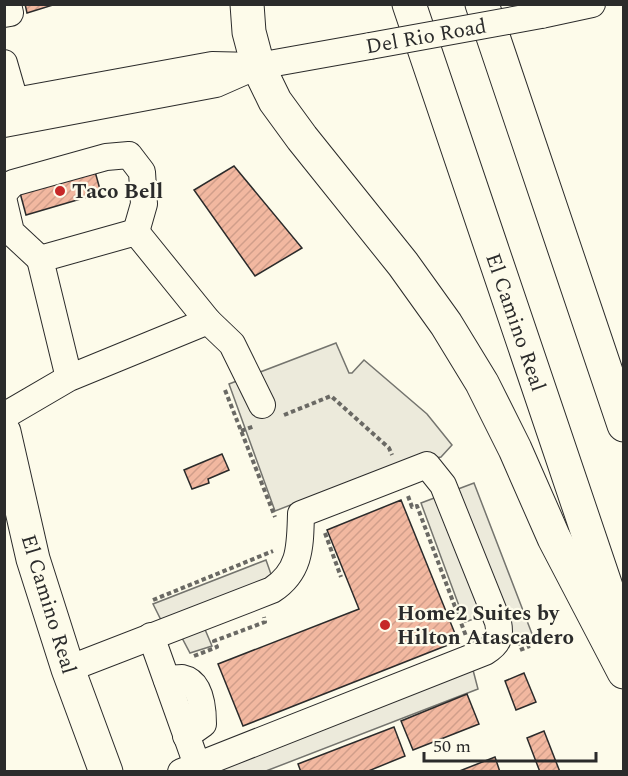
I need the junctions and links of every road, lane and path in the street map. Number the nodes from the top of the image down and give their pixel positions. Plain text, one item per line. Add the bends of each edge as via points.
1 (8, 4) edge
2 (247, 4) edge
3 (409, 4) edge
4 (482, 4) edge
5 (592, 4) edge
6 (4, 14) edge
7 (4, 63) edge
8 (258, 66) junction
9 (10, 102) edge
10 (4, 124) edge
11 (4, 193) edge
12 (4, 202) edge
13 (136, 232) junction
14 (40, 260) junction
15 (208, 321) junction
16 (69, 378) junction
17 (223, 384) dead end
18 (268, 415) junction
19 (4, 416) edge
20 (624, 425) edge
21 (241, 431) junction
22 (4, 432) edge
23 (400, 477) junction
24 (275, 518) dead end
25 (321, 523) dead end
26 (274, 551) dead end
27 (341, 577) dead end
28 (153, 600) dead end
29 (151, 636) junction
30 (624, 639) edge
31 (530, 646) dead end
32 (509, 653) dead end
33 (474, 656) junction
34 (68, 669) junction
35 (624, 672) edge
36 (189, 768) edge
37 (106, 771) edge

1 - 6 street via 10,13
2 - 8 main road
3 - 30 main road, El Camino Real
4 - 20 main road
5 - 8 street, Del Rio Road, bridge
7 - 9 street
8 - 9 street, Del Rio Road via 212,65
8 - 10 street, Del Rio Road via 216,84
8 - 35 main road via 275,101 403,264 482,383 554,538
11 - 13 street via 13,183 106,157 129,155 142,172 144,204
12 - 14 street via 11,232
13 - 14 street
13 - 15 street
14 - 16 street
15 - 16 street
15 - 18 street via 232,344
16 - 19 street
17 - 21 path
18 - 21 path
18 - 23 path via 331,396 389,448
21 - 24 path
22 - 34 main road, El Camino Real via 33,559
23 - 29 street via 301,514 297,560 285,581 272,590
23 - 33 path via 412,507 417,506
23 - 33 street via 427,465 443,485 498,622 496,646
25 - 27 path
26 - 28 path
29 - 34 street
29 - 36 street via 186,736
31 - 32 path
33 - 36 street
34 - 37 main road, El Camino Real

